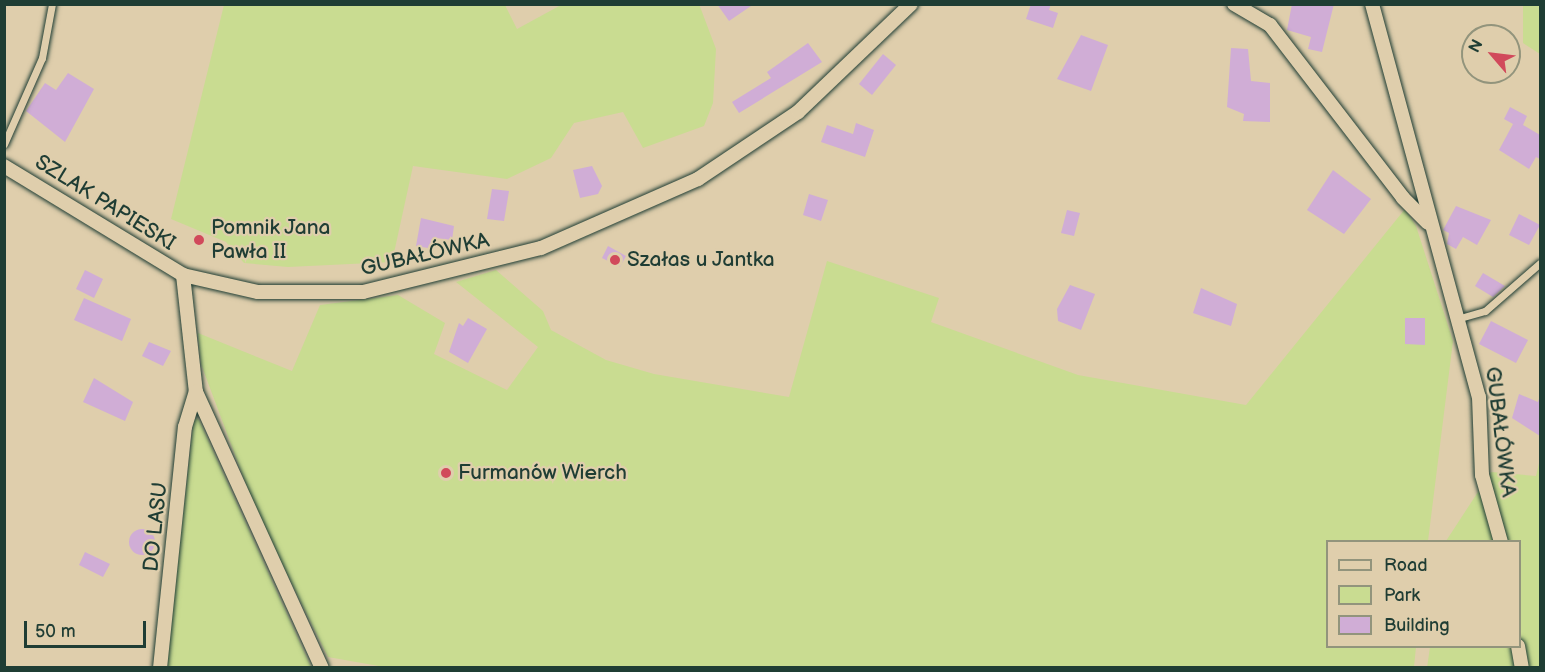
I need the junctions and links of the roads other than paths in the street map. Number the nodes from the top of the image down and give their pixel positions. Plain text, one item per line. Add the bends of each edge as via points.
1 (52, 4) edge
2 (911, 4) edge
3 (1233, 4) edge
4 (1372, 4) edge
5 (4, 144) edge
6 (4, 166) edge
7 (1428, 223) junction
8 (1540, 263) edge
9 (183, 275) junction
10 (1460, 318) junction
11 (196, 392) junction
12 (1501, 540) edge
13 (1518, 648) edge
14 (160, 668) edge
15 (322, 668) edge
16 (1522, 668) edge

1 - 5 lane via 42,58
2 - 9 street, GUBAŁÓWKA via 798,112 726,164 631,213 541,248 363,292 258,292
3 - 7 street, GUBAŁÓWKA via 1270,26 1403,198
4 - 7 street, GUBAŁÓWKA
6 - 9 street, SZLAK PAPIESKI
7 - 10 street, GUBAŁÓWKA
8 - 10 lane via 1485,311
9 - 11 street
10 - 12 street, GUBAŁÓWKA via 1479,397 1487,505
11 - 14 street, DO LASU via 185,427
11 - 15 street
13 - 16 street

